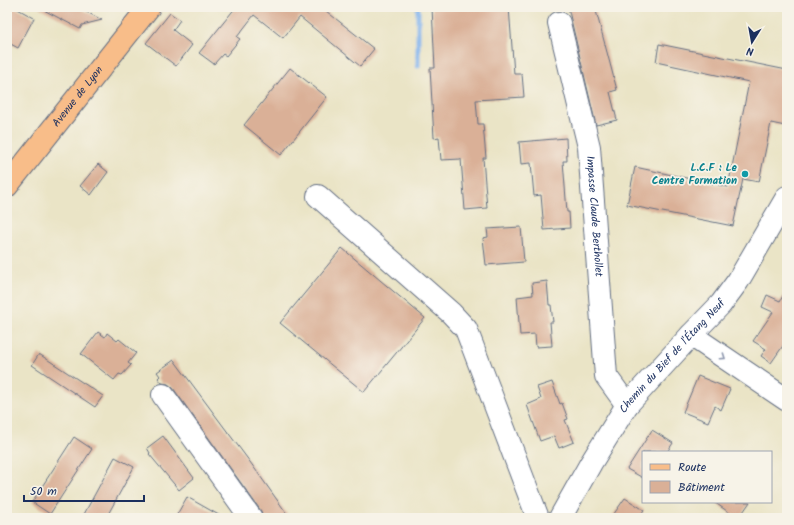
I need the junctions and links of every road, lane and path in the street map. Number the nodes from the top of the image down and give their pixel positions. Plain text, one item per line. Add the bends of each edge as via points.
1 (149, 7) edge
2 (559, 23) dead end
3 (7, 186) edge
4 (318, 196) dead end
5 (787, 197) edge
6 (691, 335) junction
7 (163, 395) dead end
8 (787, 400) edge
9 (627, 405) junction
10 (565, 516) edge
11 (251, 518) edge
12 (538, 518) edge

1 - 3 main road, Avenue de Lyon
2 - 9 street, Impasse Claude Berthollet via 589,147 606,376
4 - 12 street via 466,329
5 - 6 street, Chemin du Bief de l'Étang Neuf via 738,281 721,304
6 -> 8 street
6 - 9 street, Chemin du Bief de l'Étang Neuf
7 - 11 street
9 - 10 street, Chemin du Bief de l'Étang Neuf via 591,463

